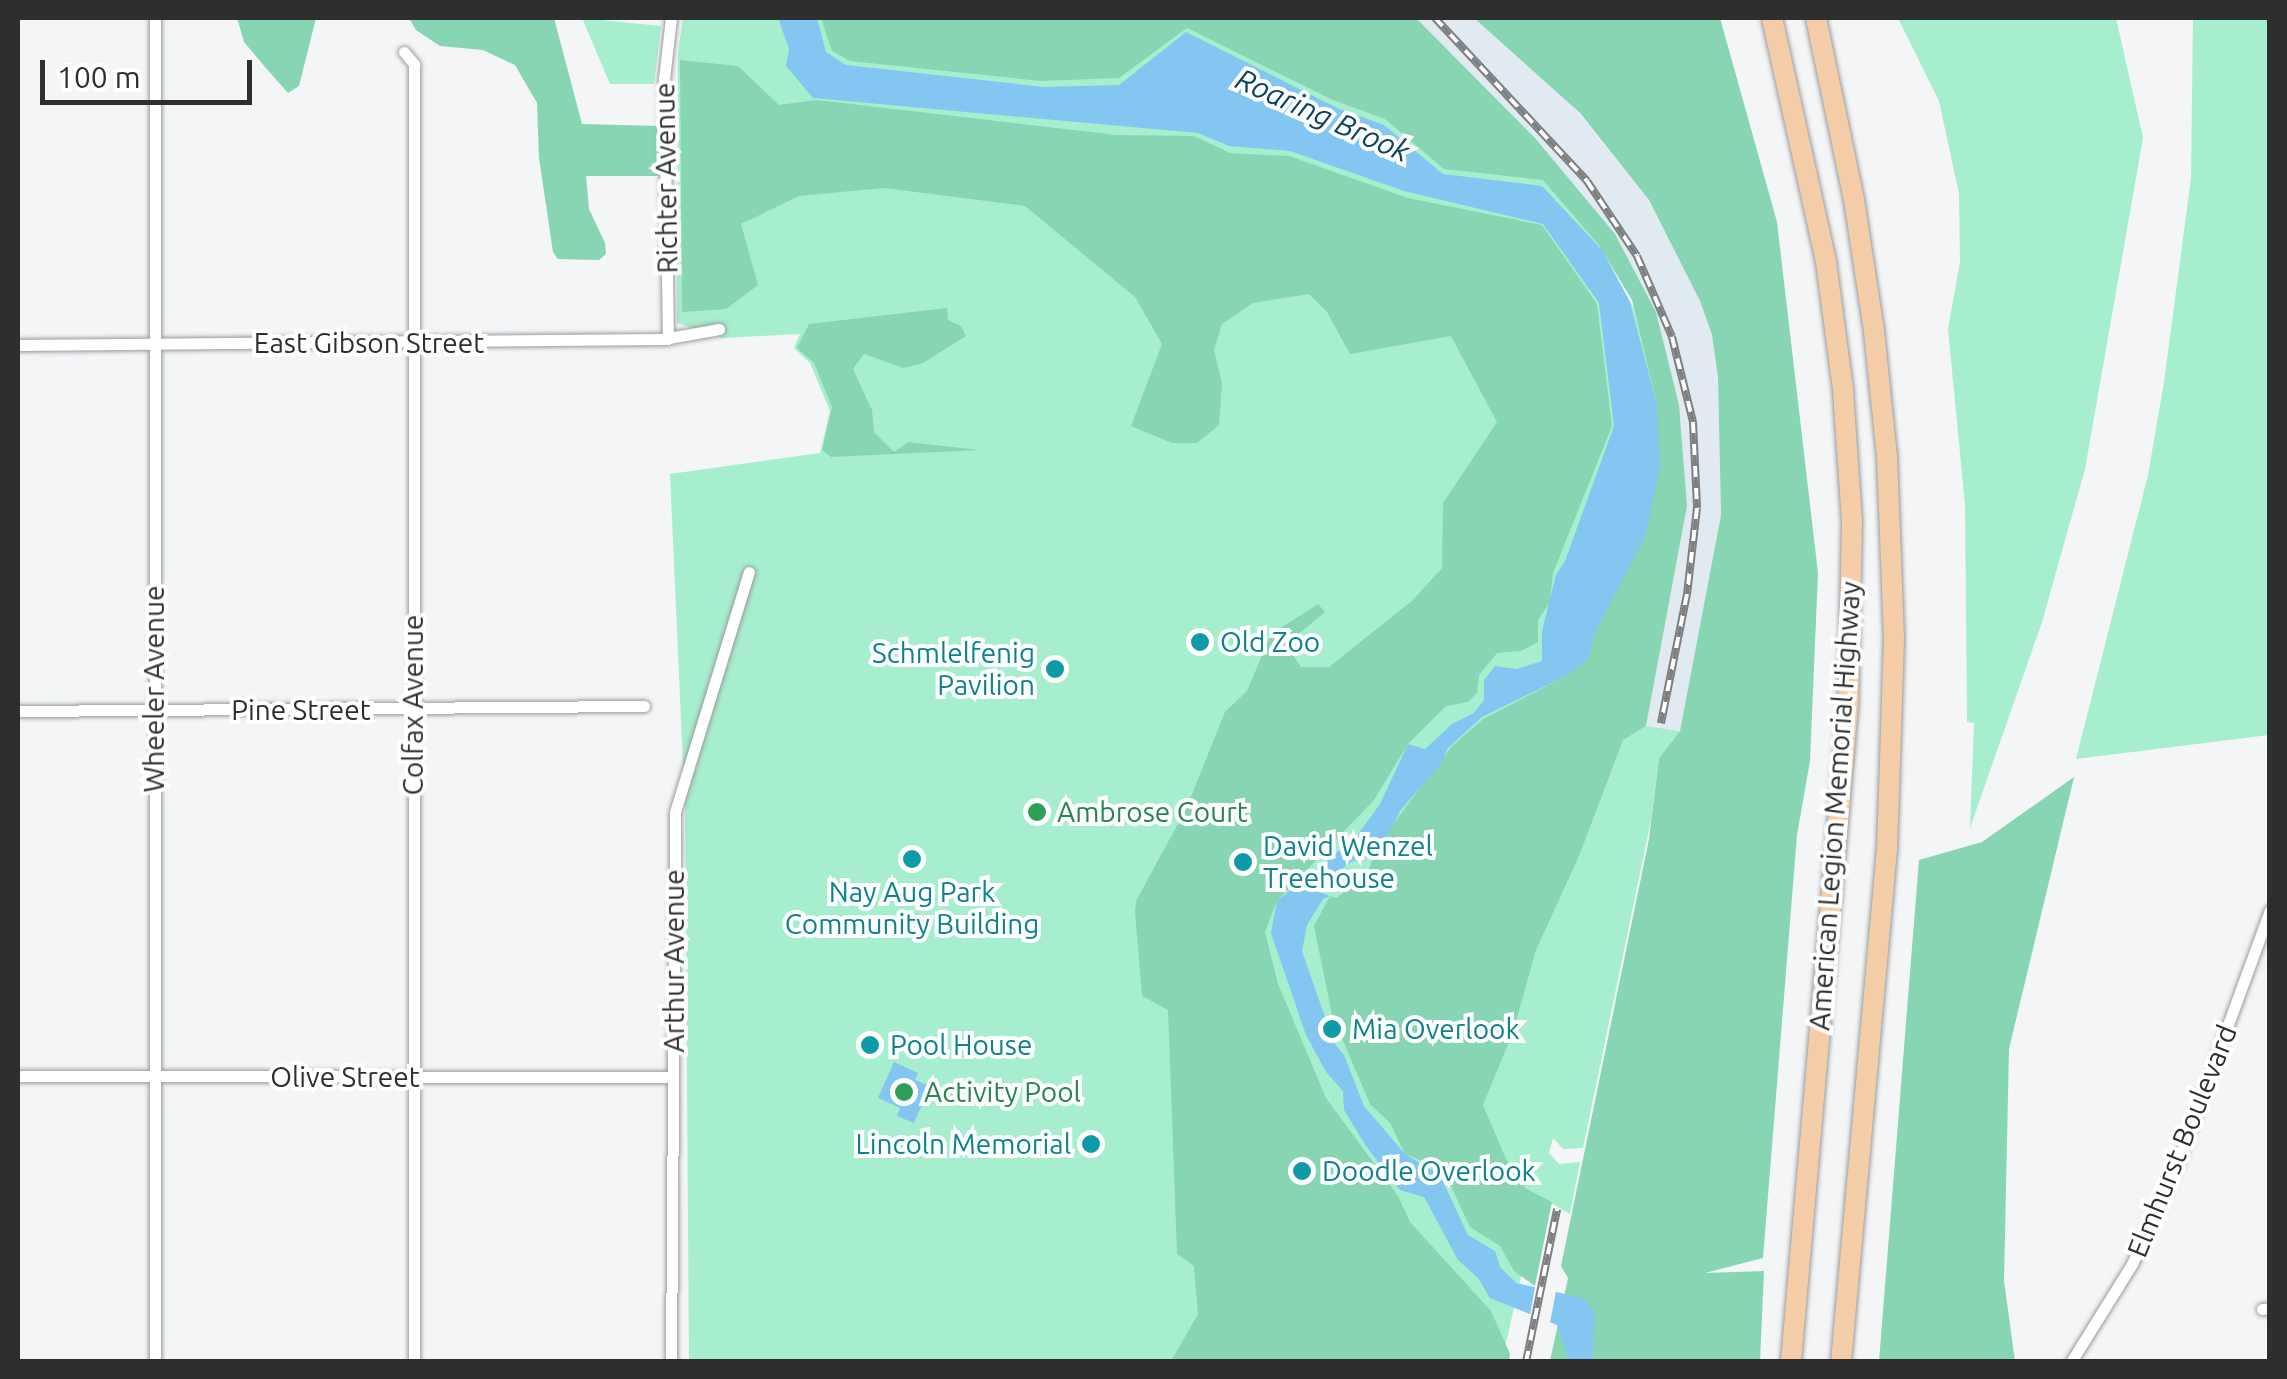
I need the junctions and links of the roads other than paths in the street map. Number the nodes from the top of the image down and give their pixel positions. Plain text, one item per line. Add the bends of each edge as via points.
1 (155, 18) edge
2 (671, 18) edge
3 (1772, 18) edge
4 (1816, 18) edge
5 (404, 52) dead end
6 (719, 329) dead end
7 (668, 339) junction
8 (18, 345) edge
9 (154, 345) junction
10 (411, 345) junction
11 (748, 572) dead end
12 (644, 706) dead end
13 (414, 708) junction
14 (154, 710) junction
15 (18, 711) edge
16 (2270, 910) edge
17 (18, 1076) edge
18 (411, 1077) junction
19 (673, 1077) junction
20 (156, 1078) junction
21 (156, 1362) edge
22 (414, 1362) edge
23 (671, 1362) edge
24 (1791, 1362) edge
25 (1841, 1362) edge
26 (2071, 1362) edge

1 - 9 street, Wheeler Avenue
2 - 7 street, Richter Avenue via 664,79
3 - 24 highway, American Legion Memorial Highway via 1826,262 1852,521 1848,706
4 - 25 highway, American Legion Memorial Highway via 1872,313 1888,474 1894,639 1887,849
5 - 10 street, Colfax Avenue via 414,64
6 - 7 street, East Gibson Street
7 - 10 street, East Gibson Street
8 - 9 street, East Gibson Street
9 - 10 street, East Gibson Street
9 - 14 street, Wheeler Avenue
10 - 13 street, Colfax Avenue
11 - 19 street, Arthur Avenue via 675,812
12 - 13 street, Pine Street
13 - 14 street, Pine Street
13 - 18 street, Colfax Avenue
14 - 15 street, Pine Street
14 - 20 street, Wheeler Avenue
16 - 26 street, Elmhurst Boulevard via 2177,1164 2132,1264
17 - 20 street, Olive Street
18 - 19 street, Olive Street
18 - 20 street, Olive Street
18 - 22 street, Colfax Avenue
19 - 23 street, Arthur Avenue
20 - 21 street, Wheeler Avenue

